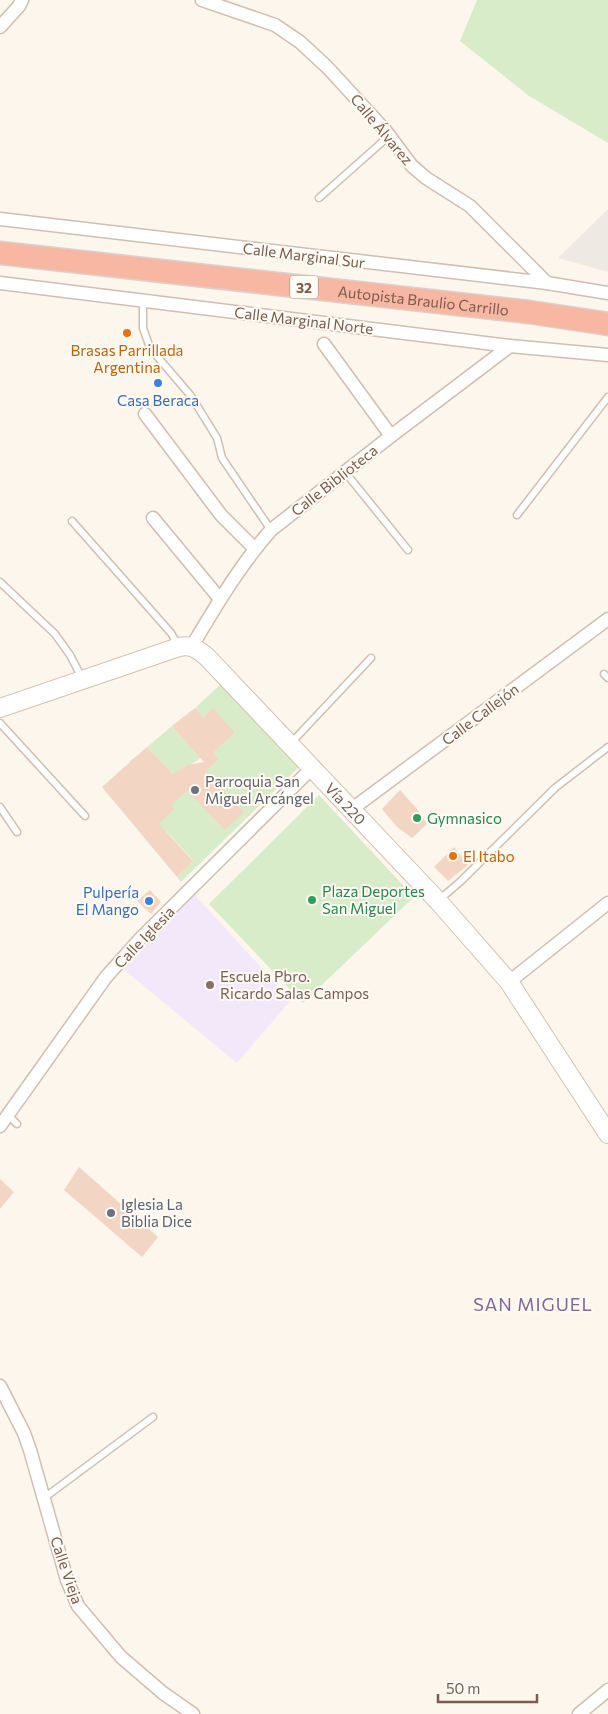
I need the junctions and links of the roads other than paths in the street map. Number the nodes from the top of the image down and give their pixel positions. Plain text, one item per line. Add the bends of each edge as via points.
1 (22, 0) edge
2 (202, 0) edge
3 (0, 27) edge
4 (389, 136) junction
5 (319, 198) dead end
6 (0, 220) edge
7 (0, 253) edge
8 (0, 283) edge
9 (547, 283) junction
10 (608, 293) edge
11 (143, 300) junction
12 (608, 324) edge
13 (324, 344) dead end
14 (510, 346) junction
15 (608, 355) edge
16 (608, 398) edge
17 (145, 414) dead end
18 (391, 436) junction
19 (345, 472) junction
20 (517, 515) dead end
21 (153, 518) dead end
22 (72, 521) dead end
23 (271, 530) junction
24 (255, 549) junction
25 (408, 550) dead end
26 (0, 582) edge
27 (220, 599) junction
28 (608, 619) edge
29 (185, 646) junction
30 (371, 658) dead end
31 (82, 679) junction
32 (0, 708) edge
33 (0, 723) edge
34 (290, 744) junction
35 (608, 747) edge
36 (312, 768) junction
37 (0, 807) edge
38 (352, 809) junction
39 (85, 816) dead end
40 (17, 832) dead end
41 (438, 900) junction
42 (608, 903) edge
43 (509, 982) junction
44 (603, 1115) edge
45 (8, 1121) edge
46 (608, 1134) edge
47 (0, 1386) edge
48 (153, 1417) dead end
49 (44, 1498) junction
50 (608, 1690) edge
51 (193, 1714) edge
52 (579, 1714) edge

1 - 3 street
2 - 4 street, Calle Álvarez via 286,31 323,63
4 - 5 lane
4 - 9 street, Calle Álvarez via 419,172 470,206
6 - 9 street, Calle Marginal Sur
7 - 12 highway, Autopista Braulio Carrillo / 32 via 529,312
8 - 11 street, Calle Marginal Norte
9 - 10 street, Calle Marginal Sur
11 - 14 street, Calle Marginal Norte
11 - 23 lane via 143,328 150,348 191,396 216,438 222,458
13 - 18 street
14 - 15 street, Calle Marginal Norte
14 - 18 street, Calle Biblioteca
16 - 20 lane
17 - 24 street via 221,515
18 - 19 street, Calle Biblioteca
19 - 23 street, Calle Biblioteca
19 - 25 lane
21 - 27 street
22 - 29 lane
23 - 24 street, Calle Biblioteca
24 - 27 street, Calle Biblioteca
26 - 31 lane via 55,634
27 - 29 street, Calle Biblioteca
28 - 38 street, Calle Callejón
29 - 31 main road
29 - 34 main road, Vía 220 via 207,657
30 - 34 lane
31 - 32 main road
33 - 39 lane
34 - 36 main road, Vía 220
35 - 41 lane via 555,788
36 - 38 main road, Vía 220
36 - 45 street, Calle Iglesia via 140,939 106,978
37 - 40 lane
38 - 41 main road, Vía 220
41 - 43 main road, Vía 220
42 - 43 street
43 - 44 main road, Vía 220
44 - 46 main road, Vía 220
47 - 49 street, Calle Vieja via 24,1433
48 - 49 lane
49 - 51 street, Calle Vieja via 67,1580 83,1614 128,1663 163,1694
50 - 52 street

